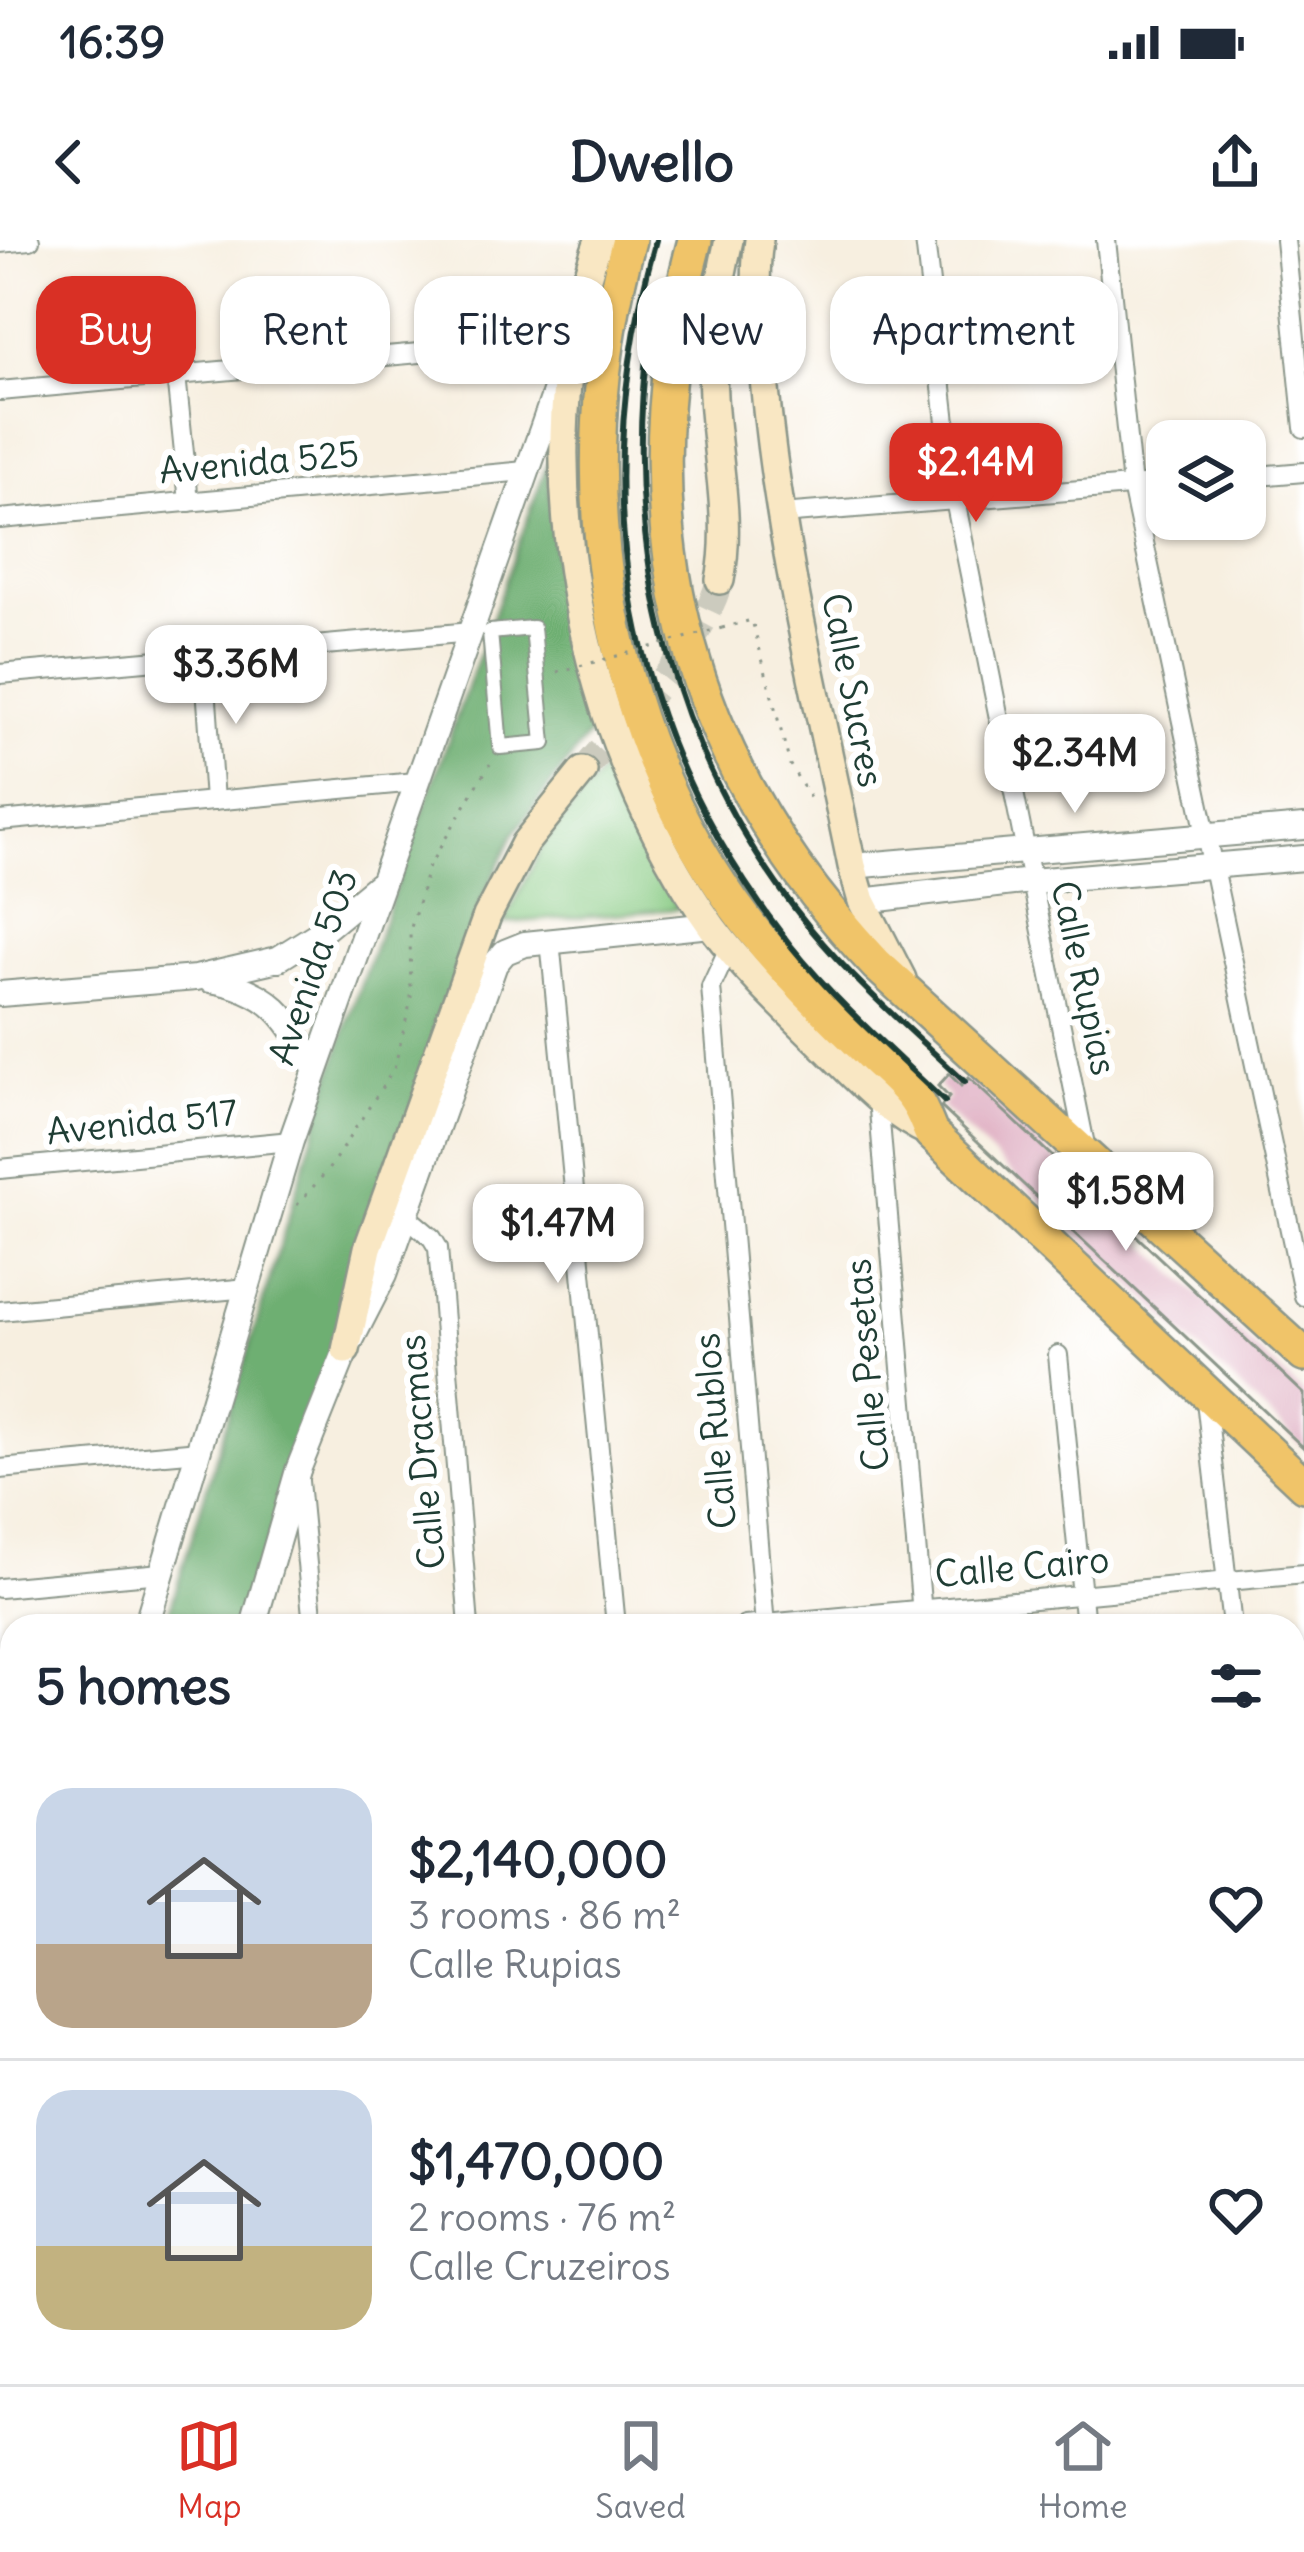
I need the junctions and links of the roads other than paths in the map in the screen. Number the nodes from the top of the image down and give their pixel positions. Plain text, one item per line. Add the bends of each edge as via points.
1 (30, 240) edge
2 (598, 240) edge
3 (629, 240) edge
4 (694, 240) edge
5 (729, 240) edge
6 (759, 240) edge
7 (926, 240) edge
8 (1106, 240) edge
9 (1285, 240) edge
10 (0, 243) edge
11 (589, 276) edge
12 (414, 353) edge
13 (196, 373) edge
14 (77, 384) edge
15 (177, 384) edge
16 (557, 384) edge
17 (570, 384) edge
18 (0, 391) edge
19 (1304, 428) edge
20 (525, 471) junction
21 (1304, 472) edge
22 (1266, 475) edge
23 (1146, 485) edge
24 (1132, 486) junction
25 (955, 500) junction
26 (189, 502) junction
27 (781, 514) junction
28 (0, 519) edge
29 (720, 580) tunnel mouth
30 (470, 632) junction
31 (203, 657) junction
32 (0, 674) edge
33 (500, 747) joint
34 (584, 771) tunnel mouth
35 (416, 782) junction
36 (214, 801) junction
37 (0, 821) edge
38 (1304, 827) edge
39 (1208, 836) junction
40 (1025, 850) junction
41 (1304, 858) edge
42 (851, 866) junction
43 (1215, 867) junction
44 (1030, 881) junction
45 (380, 884) junction
46 (862, 901) junction
47 (720, 936) junction
48 (550, 940) junction
49 (196, 978) junction
50 (0, 994) edge
51 (914, 998) junction
52 (315, 1069) junction
53 (878, 1098) junction
54 (931, 1133) junction
55 (291, 1141) junction
56 (1088, 1160) junction
57 (0, 1169) edge
58 (406, 1216) junction
59 (1296, 1228) edge
60 (248, 1288) junction
61 (1304, 1296) edge
62 (0, 1311) edge
63 (346, 1350) junction
64 (1304, 1354) edge
65 (1058, 1355) dead end
66 (1204, 1390) junction
67 (199, 1450) junction
68 (0, 1468) edge
69 (298, 1470) junction
70 (1304, 1485) edge
71 (161, 1574) junction
72 (1304, 1574) edge
73 (1228, 1582) junction
74 (0, 1588) edge
75 (1082, 1596) junction
76 (149, 1614) edge
77 (256, 1614) edge
78 (312, 1614) edge
79 (468, 1614) edge
80 (615, 1614) edge
81 (757, 1614) edge
82 (922, 1614) edge
83 (945, 1614) edge
84 (1084, 1614) edge
85 (1231, 1614) edge

1 - 10 street
2 - 11 main road
3 - 54 highway via 605,344 598,471 610,610 634,705 669,794 734,904 915,1099
4 - 51 highway via 671,339 663,435 679,617 721,734 771,835 838,924
5 - 29 main road via 712,364
6 - 27 main road, Calle Sucres via 756,292
7 - 25 street, Calle Rupias
8 - 24 street
9 - 19 street
12 - 13 street
14 - 18 street
15 - 26 street
16 - 20 street, Avenida 503
17 - 47 main road via 566,490 594,673 637,791
20 - 26 street, Avenida 525
20 - 30 street, Avenida 503
21 - 22 street
23 - 24 street
24 - 25 street
24 - 39 street
25 - 27 street
25 - 40 street, Calle Rupias
26 - 28 street, Avenida 525
27 - 42 main road, Calle Sucres
30 - 31 street
30 - 35 street, Avenida 503
31 - 32 street
31 - 36 street
33 - 33 street via 544,743 533,628 490,632
34 - 63 main road via 525,843 487,916 368,1248
35 - 36 street
35 - 45 street, Avenida 503
36 - 37 street
38 - 39 street
39 - 40 street
39 - 43 street
40 - 42 street
40 - 44 street, Calle Rupias
41 - 43 street
42 - 46 main road, Calle Sucres
43 - 44 street
43 - 59 street
44 - 46 street
44 - 56 street, Calle Rupias
45 - 49 street via 278,959
45 - 52 street, Avenida 503
46 - 51 main road, Calle Sucres
47 - 48 street
47 - 53 main road
47 - 81 street, Calle Rublos via 710,987
48 - 58 street via 506,952 495,964
48 - 80 street
49 - 50 street
49 - 52 street via 262,995
51 - 56 highway
52 - 55 street, Avenida 503
53 - 54 main road
53 - 82 street, Calle Pesetas
54 - 66 highway
55 - 57 street, Avenida 517
55 - 60 street, Avenida 503
56 - 64 highway
58 - 63 street
58 - 79 street, Calle Dracmas via 437,1244
59 - 61 street
60 - 62 street
60 - 67 street, Avenida 503
63 - 69 street
65 - 75 street
66 - 70 highway
66 - 73 street
67 - 68 street
67 - 71 street, Avenida 503
69 - 77 street
69 - 78 street
71 - 74 street
71 - 76 street, Avenida 503
72 - 73 street, Calle Cairo
73 - 75 street, Calle Cairo
73 - 85 street
75 - 83 street, Calle Cairo
75 - 84 street

